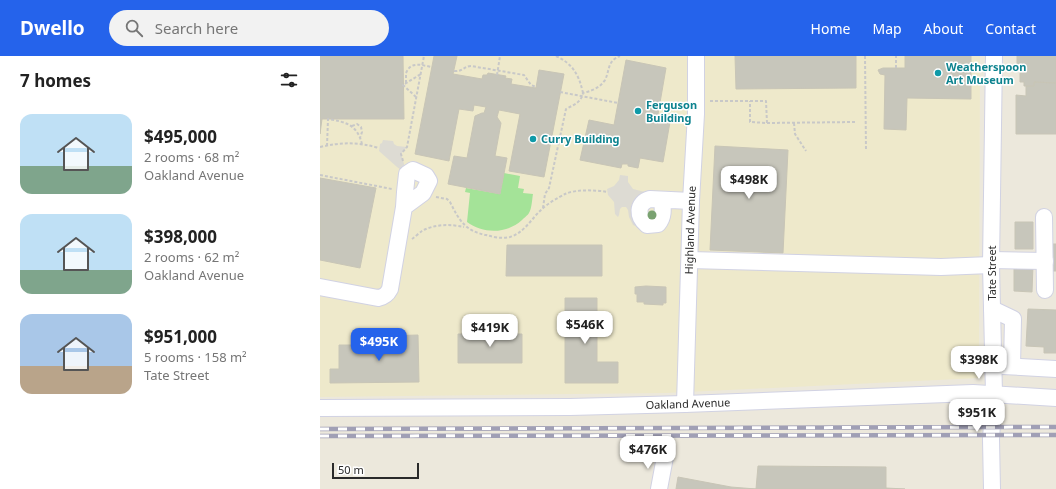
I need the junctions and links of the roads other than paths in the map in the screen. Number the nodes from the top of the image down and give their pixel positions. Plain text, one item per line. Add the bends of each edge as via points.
1 (696, 56) edge
2 (994, 56) edge
3 (405, 200) junction
4 (662, 200) dead end
5 (691, 202) junction
6 (1044, 217) dead end
7 (1045, 257) junction
8 (991, 259) junction
9 (690, 260) junction
10 (320, 287) edge
11 (1045, 290) dead end
12 (998, 312) junction
13 (993, 366) junction
14 (1012, 366) junction
15 (1056, 369) edge
16 (994, 394) junction
17 (1056, 398) edge
18 (685, 404) junction
19 (320, 408) edge
20 (665, 457) dead end
21 (659, 489) edge
22 (992, 489) edge

1 - 5 street, Highland Avenue
2 - 8 street, Tate Street
3 - 3 street via 408,174 413,170 426,176 429,181 423,193
3 - 10 street via 390,289 387,294 378,298
4 - 5 street
5 - 9 street, Highland Avenue
6 - 7 street
7 - 8 street
7 - 11 street
8 - 9 street via 941,267
8 - 12 street, Tate Street
9 - 18 street, Highland Avenue
12 - 13 street, Tate Street
12 - 14 street via 1012,319
13 - 14 street
13 - 16 street, Tate Street
14 - 15 street
16 - 17 street, Oakland Avenue
16 - 18 street, Oakland Avenue
16 - 22 street, Tate Street via 991,439
18 - 19 street, Oakland Avenue
20 - 21 street

